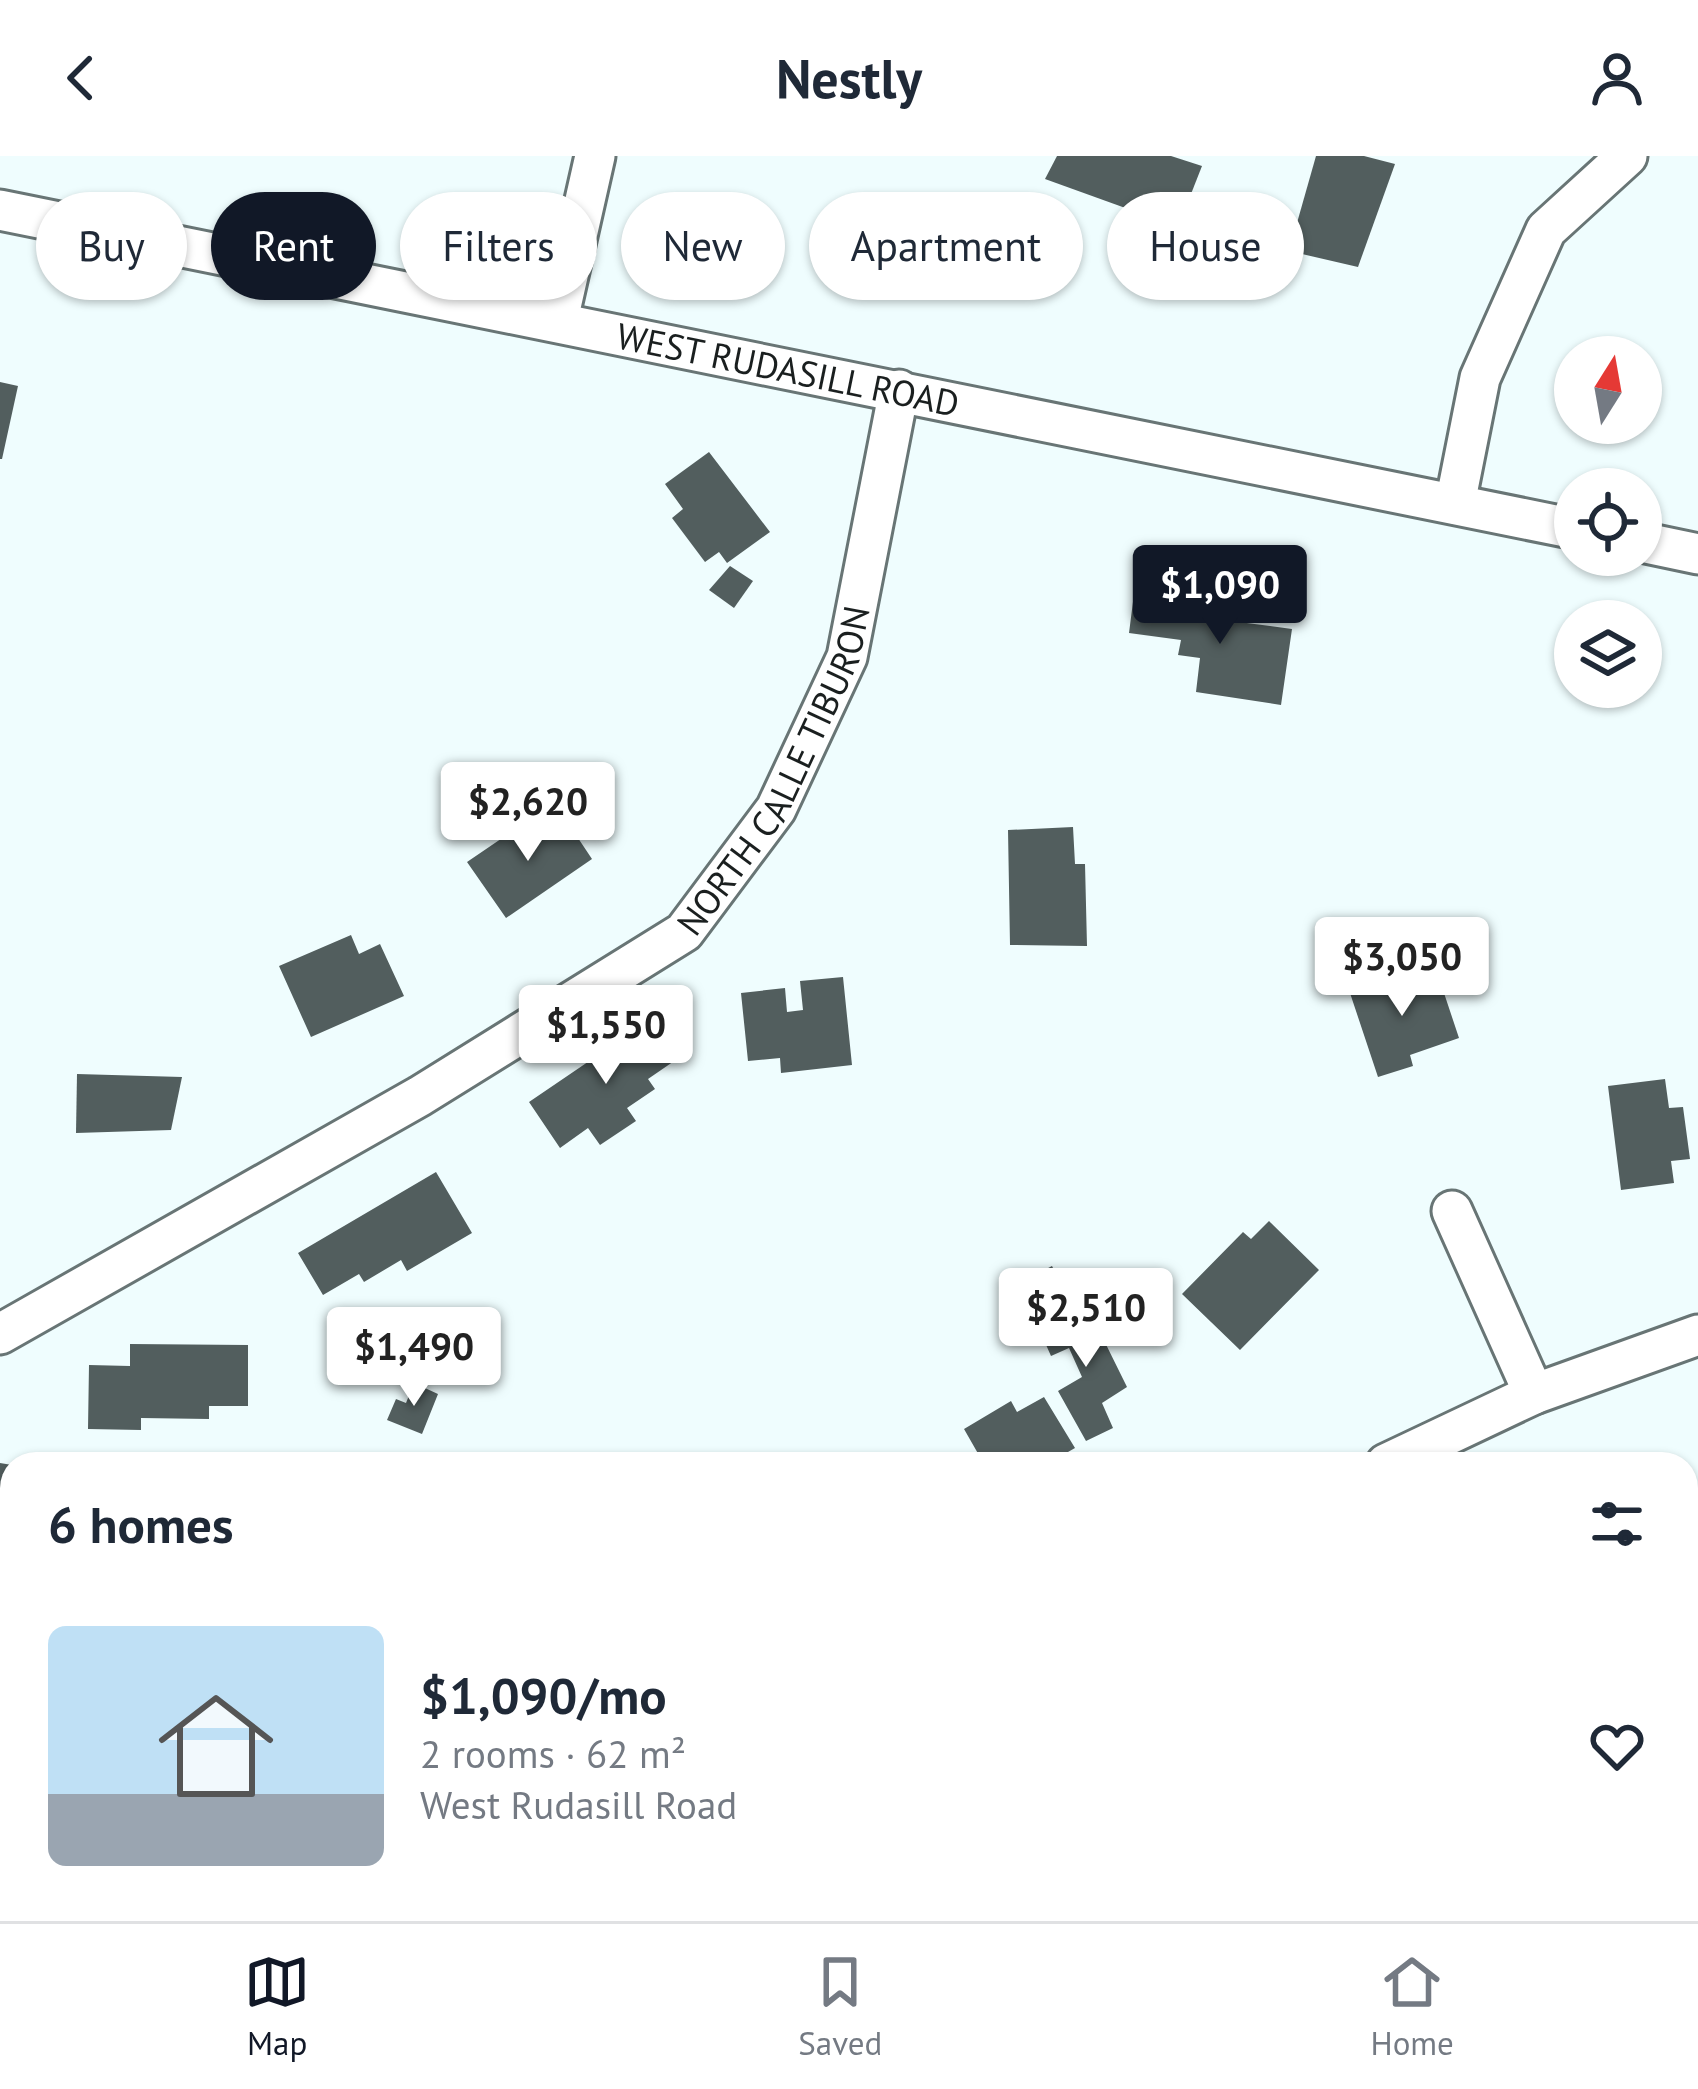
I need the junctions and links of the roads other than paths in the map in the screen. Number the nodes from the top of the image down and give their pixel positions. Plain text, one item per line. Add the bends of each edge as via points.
1 (595, 156) edge
2 (1628, 156) edge
3 (0, 210) edge
4 (558, 320) junction
5 (899, 390) junction
6 (1455, 504) junction
7 (1554, 525) edge
8 (1662, 546) edge
9 (1698, 554) edge
10 (1452, 1211) dead end
11 (0, 1334) edge
12 (1698, 1335) edge
13 (1534, 1394) junction
14 (1411, 1452) edge

1 - 4 street
2 - 6 street via 1546,230 1480,378
3 - 4 street, WEST RUDASILL ROAD
4 - 5 street, WEST RUDASILL ROAD
5 - 6 street, WEST RUDASILL ROAD
5 - 11 street, NORTH CALLE TIBURON via 847,657 776,809 684,932 420,1096
6 - 7 street, WEST RUDASILL ROAD
8 - 9 street
10 - 13 street
12 - 13 street
13 - 14 street

